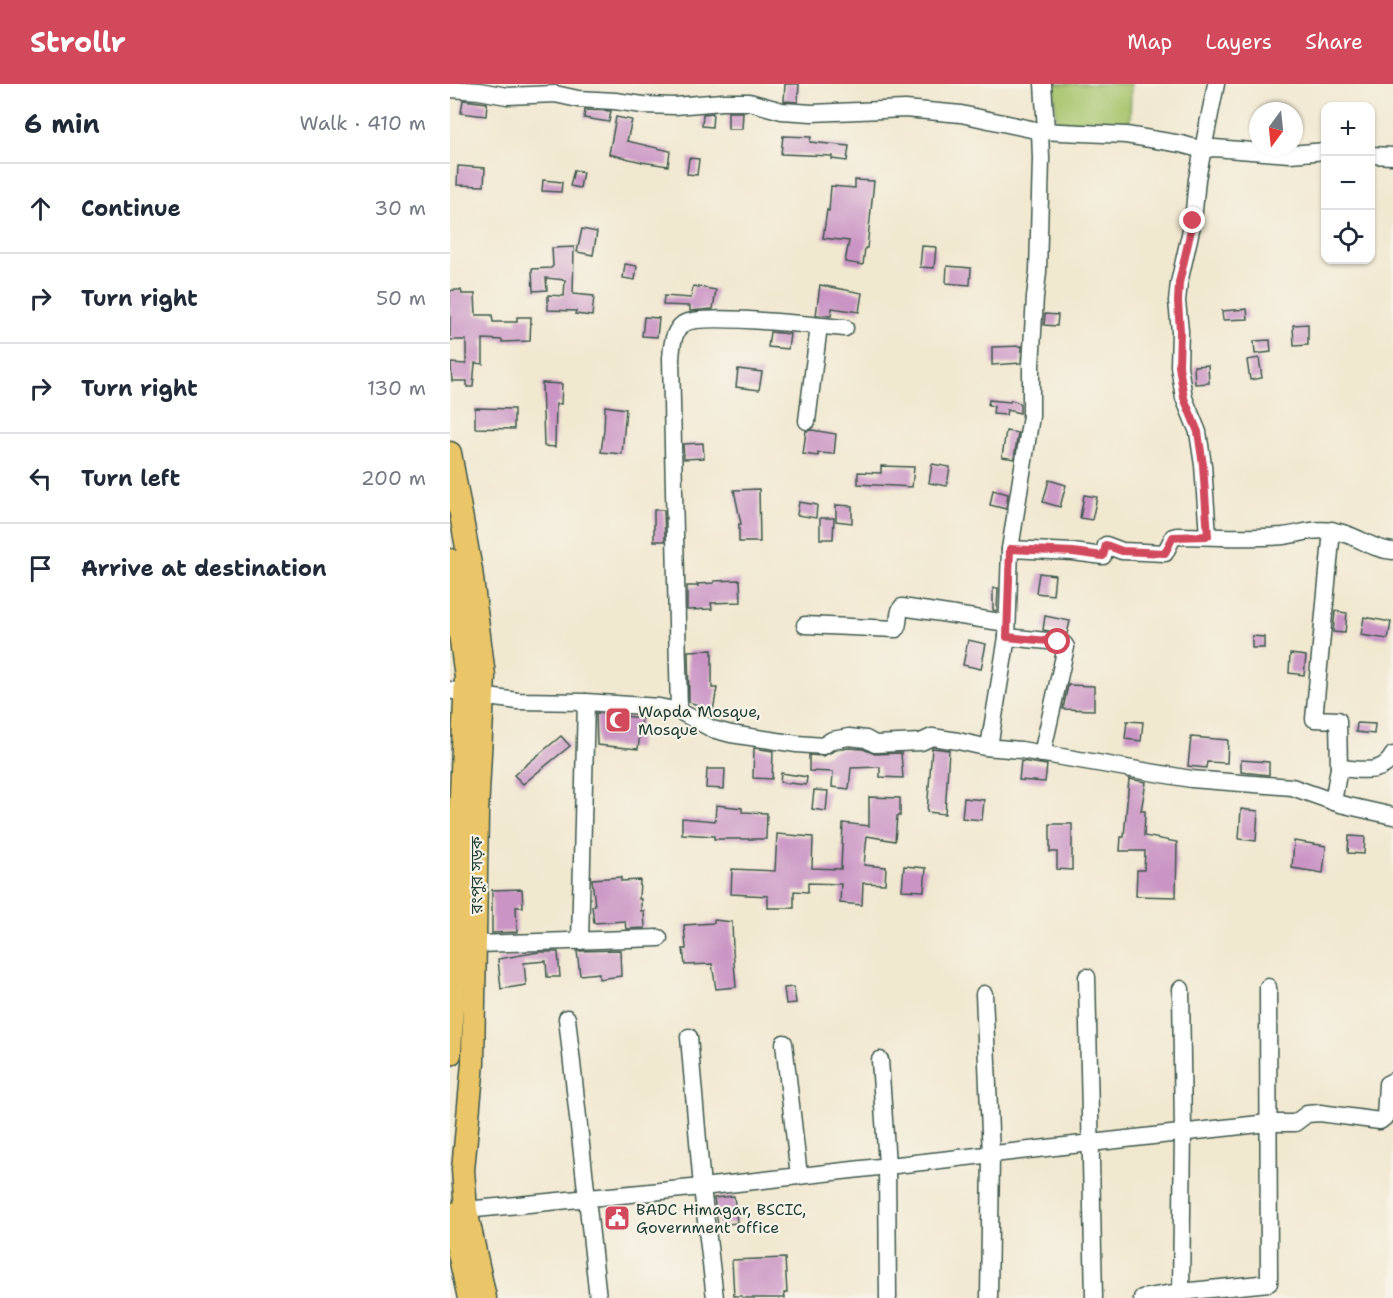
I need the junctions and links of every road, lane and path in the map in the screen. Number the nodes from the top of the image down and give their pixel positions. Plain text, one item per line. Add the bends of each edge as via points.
1 (1043, 84) edge
2 (1216, 84) edge
3 (450, 89) edge
4 (1043, 130) junction
5 (1203, 150) junction
6 (1321, 151) edge
7 (1375, 155) edge
8 (1393, 156) edge
9 (819, 326) junction
10 (846, 328) dead end
11 (807, 421) dead end
12 (450, 453) edge
13 (1332, 530) junction
14 (1208, 536) junction
15 (1010, 549) junction
16 (1393, 551) edge
17 (450, 560) edge
18 (805, 625) dead end
19 (1007, 630) junction
20 (466, 694) edge
21 (586, 702) junction
22 (679, 711) junction
23 (989, 747) junction
24 (1042, 754) junction
25 (1393, 755) edge
26 (1339, 768) junction
27 (1333, 802) junction
28 (1393, 816) edge
29 (659, 938) dead end
30 (580, 941) junction
31 (476, 944) junction
32 (1087, 977) dead end
33 (1268, 987) dead end
34 (1181, 989) dead end
35 (984, 994) dead end
36 (567, 1018) dead end
37 (689, 1036) dead end
38 (784, 1042) dead end
39 (450, 1054) edge
40 (880, 1060) dead end
41 (1393, 1081) edge
42 (1268, 1123) junction
43 (1183, 1132) junction
44 (1090, 1143) junction
45 (991, 1155) junction
46 (887, 1165) junction
47 (799, 1176) junction
48 (702, 1187) junction
49 (587, 1198) junction
50 (455, 1218) edge
51 (1181, 1292) junction
52 (469, 1298) edge
53 (485, 1298) edge
54 (598, 1298) edge
55 (715, 1298) edge
56 (888, 1298) edge
57 (989, 1298) edge
58 (1094, 1298) edge
59 (1142, 1298) edge

1 - 4 street
2 - 5 street
3 - 4 street via 507,96 555,94 643,105 749,102 782,111 812,113 906,109 961,114
4 - 5 street via 1126,135
4 - 15 street via 1032,416
5 - 6 street
5 - 14 street via 1178,302 1179,366 1184,398 1198,432
7 - 8 street
9 - 10 street
9 - 11 street
9 - 22 street via 719,318 692,321 677,331 672,344
12 - 20 highway, রংপুর সড়ক via 471,570 484,676
13 - 14 street via 1245,538
13 - 16 street via 1352,534 1375,548
13 - 26 street via 1314,719 1338,720
14 - 15 street via 1173,537 1165,553 1122,551 1106,545 1103,556
15 - 19 street
17 - 20 highway, রংপুর সড়ক
18 - 19 street via 896,629 902,607
19 - 23 street
19 - 24 street via 1066,647
20 - 21 street via 518,701
20 - 31 highway, রংপুর সড়ক via 477,812
20 - 39 highway, রংপুর সড়ক
21 - 22 street
21 - 30 street
22 - 23 street via 712,729 797,744 823,746 849,737 875,744 921,742 932,737
23 - 24 street
24 - 27 street via 1202,780 1292,787
25 - 26 street via 1380,770
26 - 27 street
27 - 28 street
29 - 30 street
30 - 31 street
31 - 50 highway, রংপুর সড়ক via 473,1063
32 - 44 street
33 - 42 street
34 - 43 street
35 - 45 street
36 - 49 street
37 - 48 street
38 - 47 street
40 - 46 street
41 - 42 street via 1387,1084 1384,1120 1320,1113 1307,1114 1295,1123
42 - 43 street
42 - 51 street via 1269,1283
43 - 44 street
43 - 51 street
44 - 45 street
44 - 58 street
45 - 46 street
45 - 57 street
46 - 47 street
46 - 56 street
47 - 48 street
48 - 49 street
48 - 55 street
49 - 50 street
49 - 54 street
50 - 52 highway, রংপুর সড়ক
50 - 53 highway, রংপুর সড়ক
51 - 59 street

